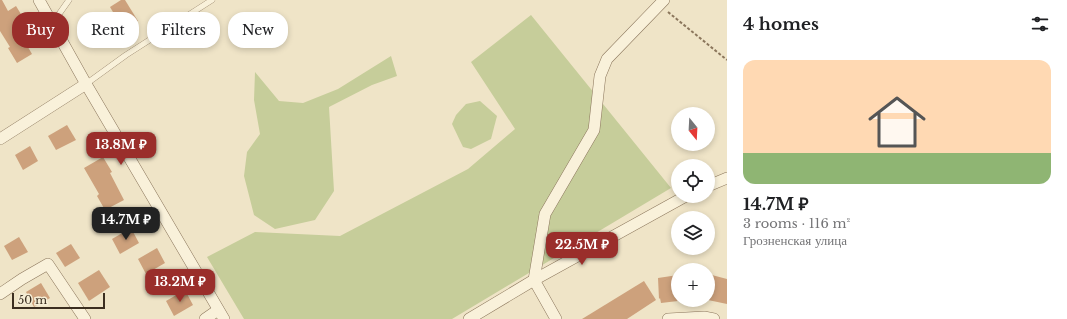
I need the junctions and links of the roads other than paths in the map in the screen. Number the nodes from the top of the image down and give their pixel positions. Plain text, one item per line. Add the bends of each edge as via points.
1 (39, 0) edge
2 (69, 0) edge
3 (212, 0) edge
4 (662, 2) edge
5 (46, 12) edge
6 (60, 12) edge
7 (66, 48) edge
8 (86, 84) junction
9 (0, 139) edge
10 (727, 178) edge
11 (715, 183) edge
12 (673, 203) edge
13 (534, 280) junction
14 (0, 294) edge
15 (221, 315) edge
16 (85, 319) edge
17 (205, 319) edge
18 (469, 319) edge
19 (556, 319) edge
20 (668, 319) edge
21 (714, 319) edge

1 - 5 street
2 - 6 lane
3 - 8 lane
4 - 13 street via 607,59 600,76 594,130 545,214
7 - 8 street
8 - 9 street
8 - 15 street
10 - 11 street
12 - 13 street
13 - 18 street
13 - 19 street
14 - 16 street via 48,264
15 - 17 street
20 - 21 street

